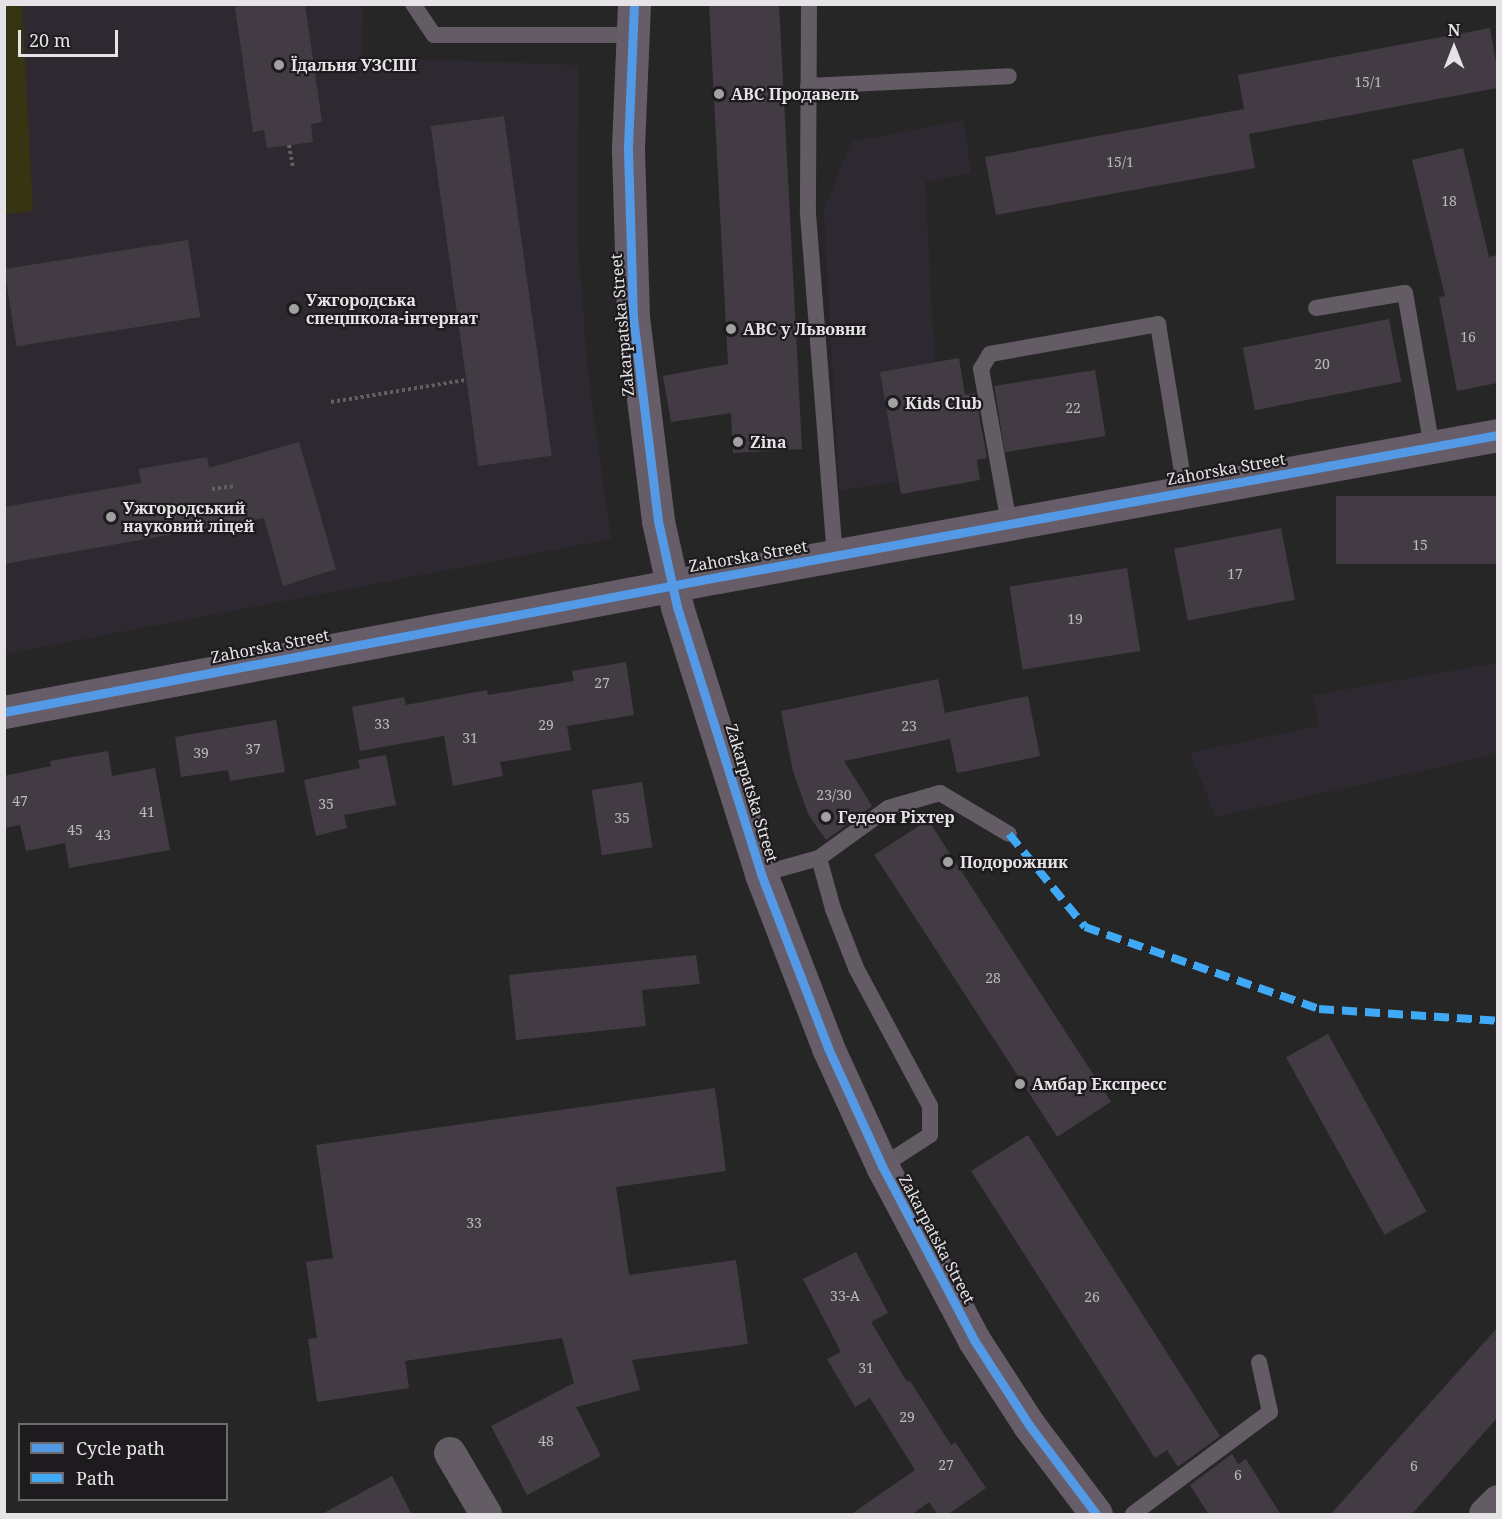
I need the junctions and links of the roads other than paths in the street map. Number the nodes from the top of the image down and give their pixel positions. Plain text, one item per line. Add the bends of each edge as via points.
1 (413, 4) edge
2 (809, 4) edge
3 (633, 20) edge
4 (1009, 76) dead end
5 (808, 86) junction
6 (1316, 308) dead end
7 (1497, 435) edge
8 (1432, 447) junction
9 (1185, 491) junction
10 (1009, 523) junction
11 (835, 556) junction
12 (673, 586) junction
13 (4, 712) edge
14 (1009, 834) dead end
15 (819, 858) junction
16 (761, 874) junction
17 (882, 1166) junction
18 (1259, 1362) dead end
19 (450, 1453) dead end
20 (1497, 1501) edge
21 (486, 1515) edge
22 (1096, 1515) edge
23 (1133, 1515) edge
24 (1485, 1515) edge

1 - 3 lane via 434,35
2 - 5 lane
3 - 12 street, Zakarpatska Street via 628,150 633,317 658,520
4 - 5 lane
5 - 11 lane via 808,214
6 - 8 lane via 1405,293
7 - 8 street, Zahorska Street
8 - 9 street, Zahorska Street
9 - 10 street, Zahorska Street
9 - 10 lane via 1158,324 990,354 981,369
10 - 11 street, Zahorska Street
11 - 12 street, Zahorska Street
12 - 13 street, Zahorska Street
12 - 16 street, Zakarpatska Street
14 - 15 lane via 940,793 888,808
15 - 16 lane
15 - 17 lane via 832,909 856,968 930,1106 930,1135
16 - 17 street, Zakarpatska Street via 828,1048
17 - 22 street, Zakarpatska Street via 974,1340 1029,1425
18 - 23 lane via 1270,1412
19 - 21 street
20 - 24 street

